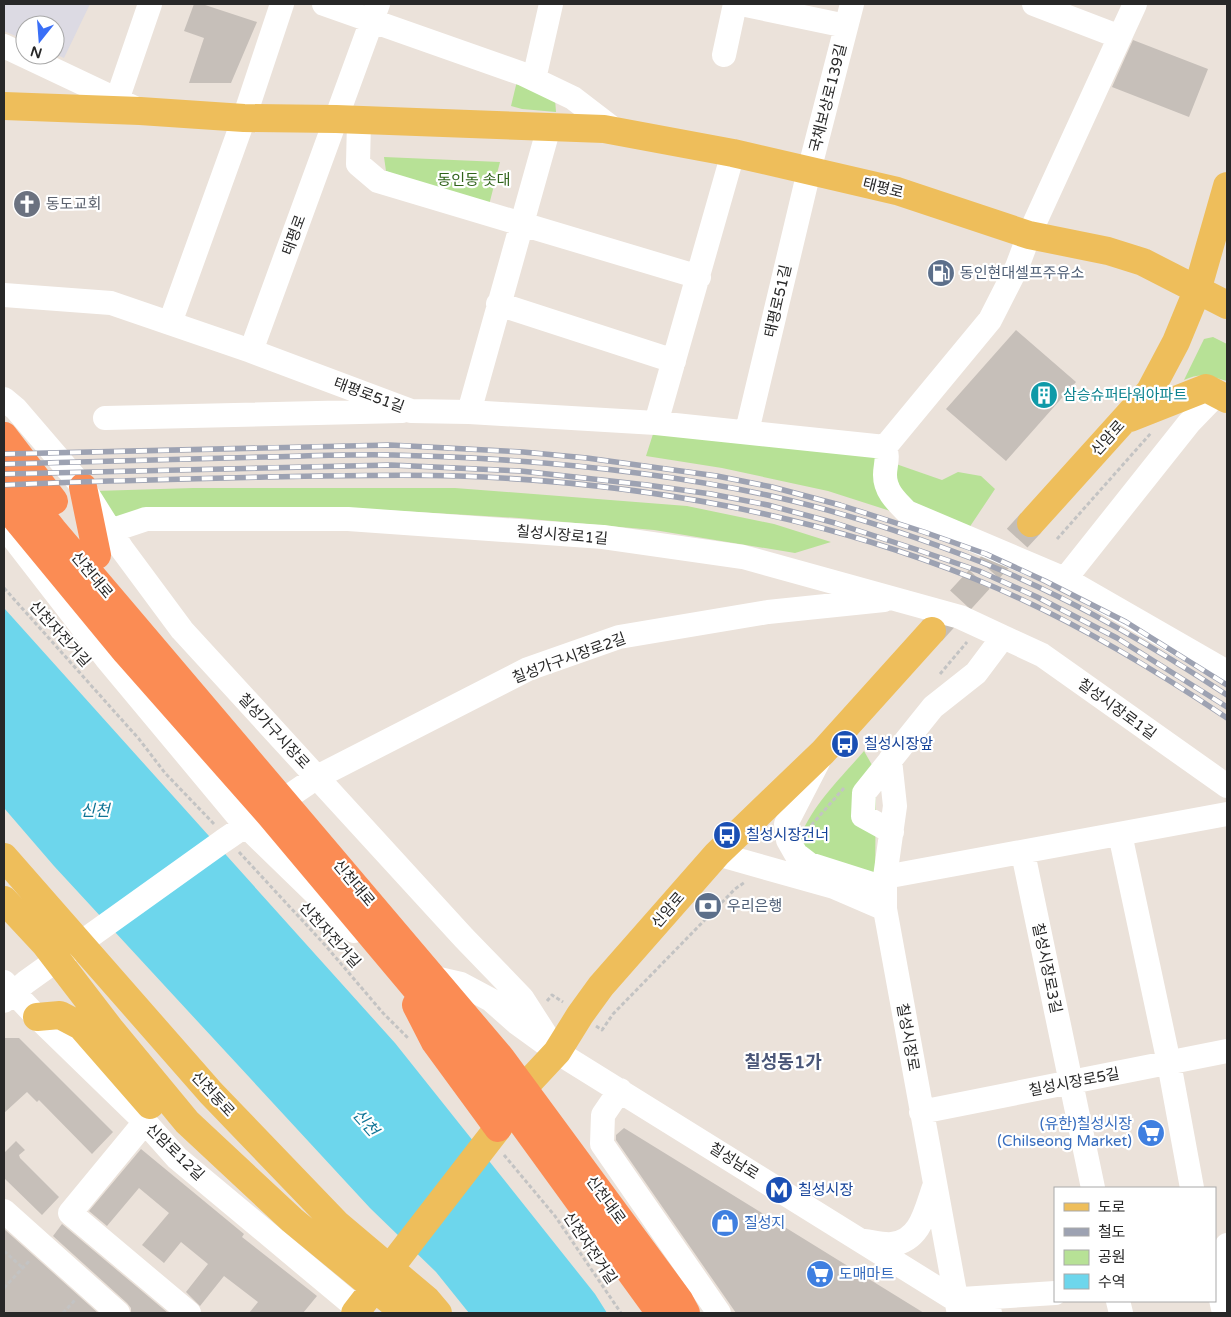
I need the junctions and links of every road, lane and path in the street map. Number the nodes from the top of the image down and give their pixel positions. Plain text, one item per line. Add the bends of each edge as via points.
1 (150, 4) edge
2 (282, 4) edge
3 (324, 4) edge
4 (551, 4) edge
5 (735, 4) edge
6 (741, 4) edge
7 (1034, 4) edge
8 (1136, 4) edge
9 (375, 12) edge
10 (849, 15) edge
11 (1120, 37) junction
12 (4, 46) edge
13 (724, 56) dead end
14 (534, 79) junction
15 (129, 105) junction
16 (4, 106) edge
17 (244, 118) junction
18 (348, 119) junction
19 (549, 127) junction
20 (616, 132) junction
21 (733, 153) junction
22 (809, 171) junction
23 (1227, 186) edge
24 (521, 225) junction
25 (1029, 234) junction
26 (699, 278) junction
27 (1197, 291) junction
28 (4, 295) edge
29 (498, 304) junction
30 (1227, 305) edge
31 (170, 323) junction
32 (251, 351) junction
33 (674, 361) junction
34 (1222, 396) edge
35 (4, 399) edge
36 (411, 411) junction
37 (469, 412) junction
38 (105, 418) dead end
39 (1124, 420) junction
40 (656, 423) junction
41 (1156, 427) dead end
42 (747, 432) junction
43 (4, 436) edge
44 (885, 447) junction
45 (4, 468) edge
46 (83, 487) junction
47 (4, 504) edge
48 (1031, 522) tunnel mouth
49 (4, 525) edge
50 (110, 531) junction
51 (1057, 540) dead end
52 (97, 555) junction
53 (1065, 579) junction
54 (4, 588) edge
55 (898, 599) junction
56 (85, 603) junction
57 (117, 604) junction
58 (932, 631) tunnel mouth
59 (1003, 637) junction
60 (135, 644) junction
61 (1227, 672) edge
62 (823, 752) junction
63 (890, 760) junction
64 (317, 778) junction
65 (1227, 786) edge
66 (1227, 814) edge
67 (246, 826) junction
68 (892, 832) junction
69 (1120, 834) junction
70 (225, 839) junction
71 (1023, 853) junction
72 (717, 854) junction
73 (4, 857) edge
74 (886, 877) junction
75 (4, 900) edge
76 (885, 909) junction
77 (4, 922) edge
78 (45, 944) junction
79 (380, 958) junction
80 (12, 989) edge
81 (37, 1017) junction
82 (410, 1041) dead end
83 (557, 1052) junction
84 (1227, 1052) edge
85 (1168, 1063) junction
86 (1071, 1082) junction
87 (620, 1090) junction
88 (921, 1112) junction
89 (145, 1122) junction
90 (500, 1140) junction
91 (935, 1185) junction
92 (1093, 1187) edge
93 (1192, 1187) edge
94 (4, 1211) edge
95 (292, 1220) junction
96 (860, 1240) junction
97 (1227, 1245) edge
98 (43, 1246) junction
99 (4, 1251) edge
100 (23, 1268) junction
101 (1219, 1283) edge
102 (4, 1288) edge
103 (1054, 1293) edge
104 (957, 1306) edge
105 (359, 1312) edge
106 (118, 1313) edge
107 (190, 1313) edge
108 (405, 1313) edge
109 (438, 1313) edge
110 (620, 1313) edge
111 (660, 1313) edge
112 (686, 1313) edge
113 (719, 1313) edge
114 (990, 1313) edge
115 (1224, 1313) edge

1 - 15 street
2 - 17 street
3 - 9 street
4 - 14 street
5 - 13 street
6 - 10 street, 국채보상로139길
7 - 11 street
8 - 11 street
9 - 14 street
9 - 18 street
10 - 22 street, 국채보상로139길
11 - 25 street
12 - 15 street
14 - 20 street via 573,98
15 - 16 main road, 태평로
15 - 17 main road, 태평로
17 - 18 main road, 태평로
17 - 31 street
18 - 19 main road, 태평로
18 - 24 street via 358,164 378,181
18 - 32 street, 태평로
19 - 20 main road, 태평로
19 - 24 street
20 - 21 main road, 태평로
21 - 22 main road, 태평로
21 - 26 street
22 - 25 main road, 태평로 via 897,191
22 - 42 street, 태평로51길
23 - 27 main road, 신암로
24 - 26 street
24 - 29 street
25 - 27 main road, 태평로 via 1143,262
25 - 44 street via 1017,267 990,320
26 - 33 street
27 - 30 main road, 태평로
27 - 39 main road, 신암로 via 1176,342 1150,391
28 - 31 street, 태평로51길 via 112,303
29 - 33 street
29 - 37 street
31 - 32 street, 태평로51길
32 - 36 street, 태평로51길
33 - 40 street
34 - 39 main road via 1206,388
34 - 53 street via 1189,423
35 - 46 street, 칠성가구시장로
36 - 37 street, 태평로51길
36 - 38 street
37 - 40 street, 태평로51길
39 - 48 main road, 신암로
40 - 42 street, 태평로51길
41 - 51 path
42 - 44 street, 태평로51길
43 - 52 highway
44 - 53 street via 888,453 885,476 888,492 906,512
45 - 57 highway, 신천대로
46 - 50 street, 칠성가구시장로
46 - 52 highway
47 - 56 highway, 신천대로
49 - 56 highway
49 - 67 street via 106,658
50 - 55 street, 칠성시장로1길 via 146,519 348,519 604,538 744,558
50 - 64 street, 칠성가구시장로 via 182,630
52 - 57 highway
53 - 61 street
54 - 70 path, 신천자전거길
55 - 59 street, 칠성시장로1길 via 960,617
55 - 64 street, 칠성가구시장로2길 via 768,612 619,637 528,669
56 - 60 highway, 신천대로
57 - 60 highway, 신천대로
58 - 62 main road, 신암로
59 - 63 street via 976,673 933,707
59 - 65 street, 칠성시장로1길 via 1042,655
60 - 111 highway, 신천대로 via 270,815 480,1065
60 - 112 highway, 신천대로 via 501,1058
62 - 72 main road, 신암로
62 - 76 street, 신암로 via 786,824 788,840 796,854 809,864 875,885
63 - 68 street, 칠성시장로 via 895,806
63 - 68 street via 864,793 863,816
64 - 67 street, 칠성가구시장로2길
64 - 83 street, 칠성가구시장로 via 522,998
66 - 69 street
67 - 70 street, 칠성가구시장로2길
67 - 79 street
68 - 74 street, 칠성시장로
69 - 71 street
69 - 85 street
70 - 80 street, 칠성가구시장로2길
70 - 82 path, 신천자전거길
71 - 74 street
71 - 86 street, 칠성시장로3길
72 - 76 street via 834,887
72 - 83 main road, 신암로 via 601,986
73 - 109 main road, 신천동로 via 211,1093 337,1224
74 - 76 street, 칠성시장로
75 - 78 main road
76 - 88 street, 칠성시장로
77 - 78 main road via 16,935
78 - 95 main road via 188,1122
79 - 83 street, 칠성남로 via 418,974 461,984 491,1000
79 - 90 highway via 413,999 435,1042
80 - 81 street, 신암로12길
81 - 89 street, 신암로12길
81 - 95 main road via 60,1015 80,1026 166,1124 212,1164
83 - 87 street, 칠성남로
83 - 90 main road, 신암로 via 529,1082
84 - 85 street, 칠성시장로5길
85 - 86 street, 칠성시장로5길
85 - 93 street
86 - 88 street, 칠성시장로5길
86 - 92 street, 칠성시장로3길
87 - 96 street, 칠성남로
87 - 113 street via 603,1115 602,1144
88 - 91 street, 칠성시장로
89 - 105 street, 신암로12길 via 177,1158
89 - 107 street via 70,1213
90 - 105 main road, 신암로
90 - 110 path, 신천자전거길
91 - 96 street via 922,1221 907,1240 893,1244
91 - 104 street, 칠성시장로
94 - 98 street
95 - 108 main road
96 - 104 street, 칠성남로
97 - 101 street
98 - 100 path
98 - 106 street
99 - 100 path
100 - 102 path
101 - 115 street
103 - 104 street
104 - 114 street, 칠성남로

